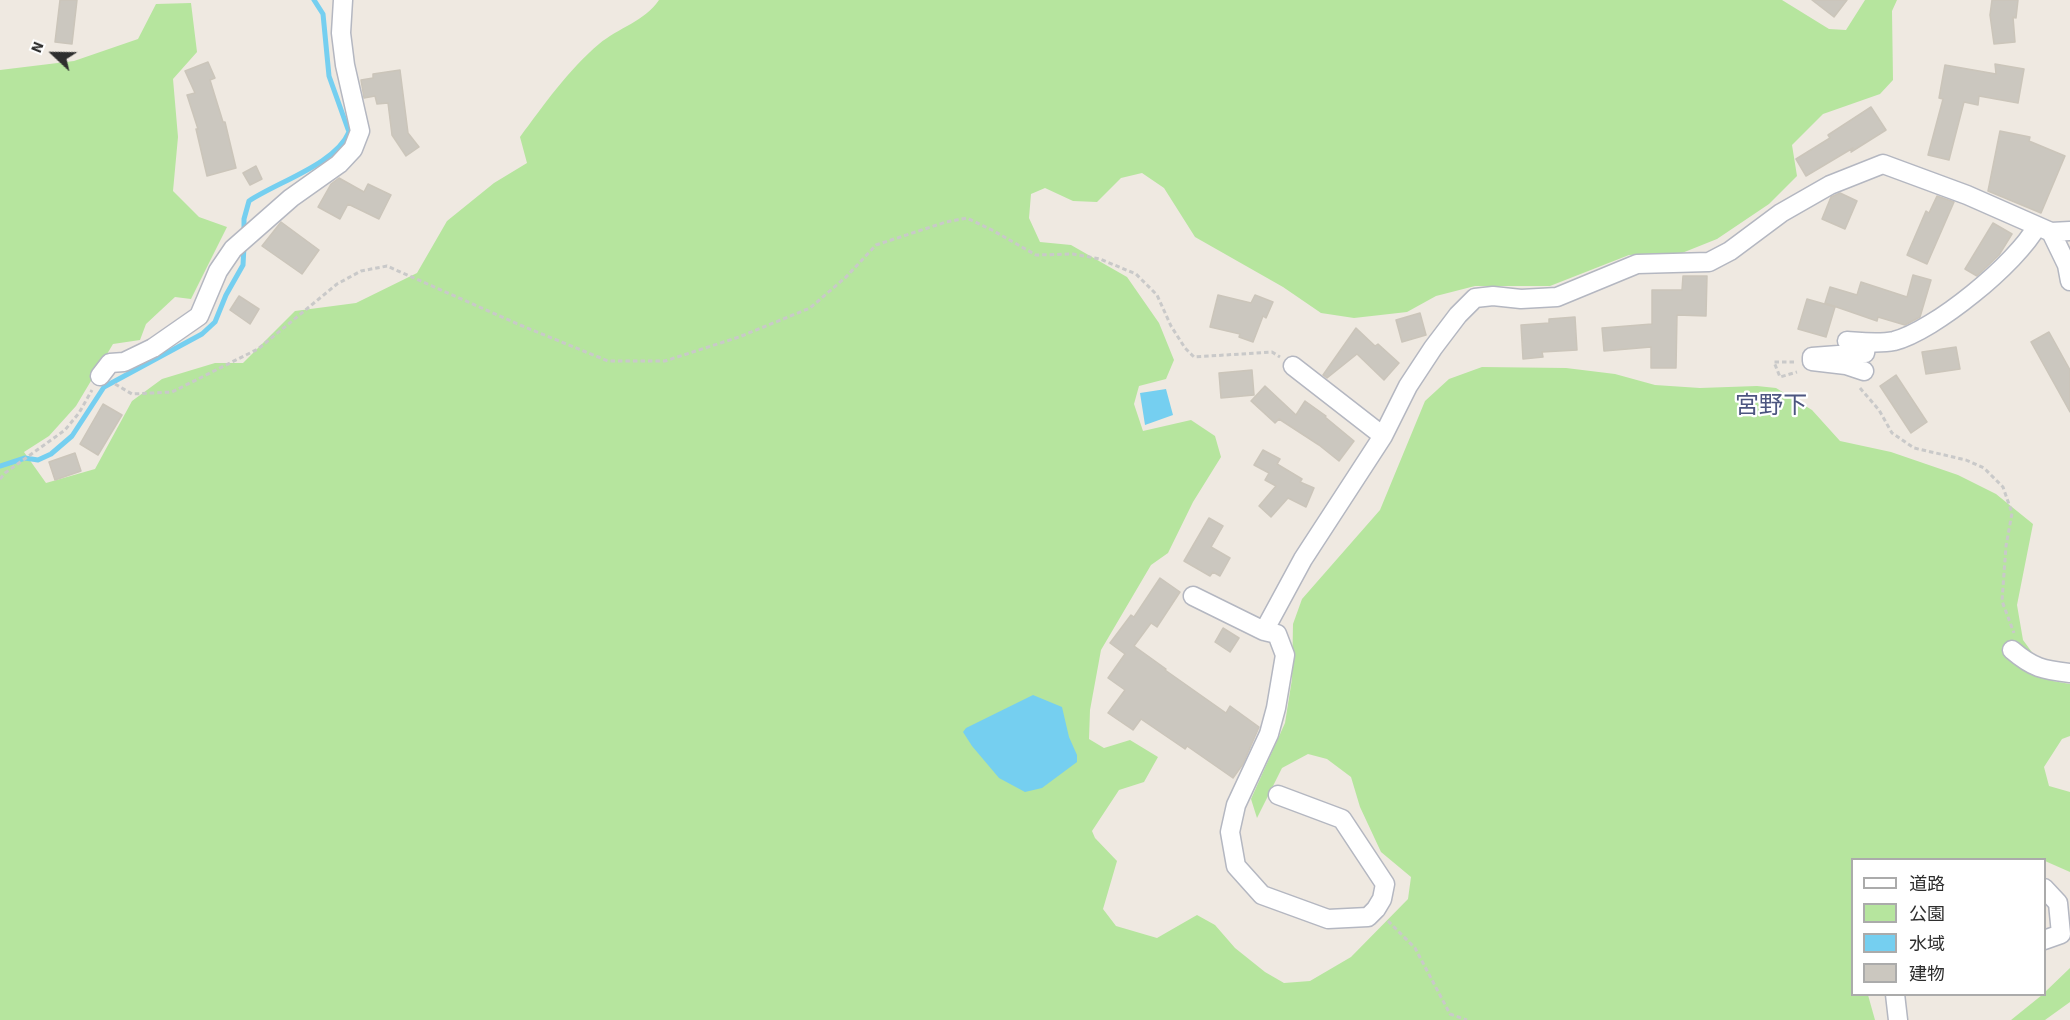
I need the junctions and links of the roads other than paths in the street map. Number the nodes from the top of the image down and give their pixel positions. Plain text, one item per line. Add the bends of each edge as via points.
1 (343, 0) edge
2 (2044, 229) junction
3 (2070, 231) edge
4 (2070, 281) edge
5 (1847, 341) dead end
6 (1868, 342) junction
7 (1293, 366) road end
8 (100, 375) road end
9 (1860, 377) road end
10 (1383, 436) junction
11 (1193, 596) dead end
12 (1263, 631) junction
13 (2012, 650) road end
14 (2070, 673) edge
15 (1278, 795) dead end
16 (2046, 890) edge
17 (2046, 939) edge
18 (1895, 996) edge
19 (1898, 1020) edge

1 - 8 street via 340,33 360,131 353,149 233,249 218,271 199,316 153,348 124,362 110,363
2 - 3 street
2 - 4 street via 2067,266
2 - 6 street via 1965,300 1923,330 1893,341
2 - 10 street via 1882,164 1830,185 1709,262 1637,264 1557,297 1475,298 1433,348
5 - 6 street
6 - 9 street via 1865,353 1812,357 1812,362 1846,365
7 - 10 street
10 - 12 street via 1303,559
11 - 12 street
12 - 15 street via 1277,634 1285,655 1269,734 1236,805 1230,832 1236,866 1262,896 1328,919 1368,917 1382,899 1385,884 1342,819
13 - 14 street via 2040,669
16 - 17 street via 2058,903 2061,934
18 - 19 street

